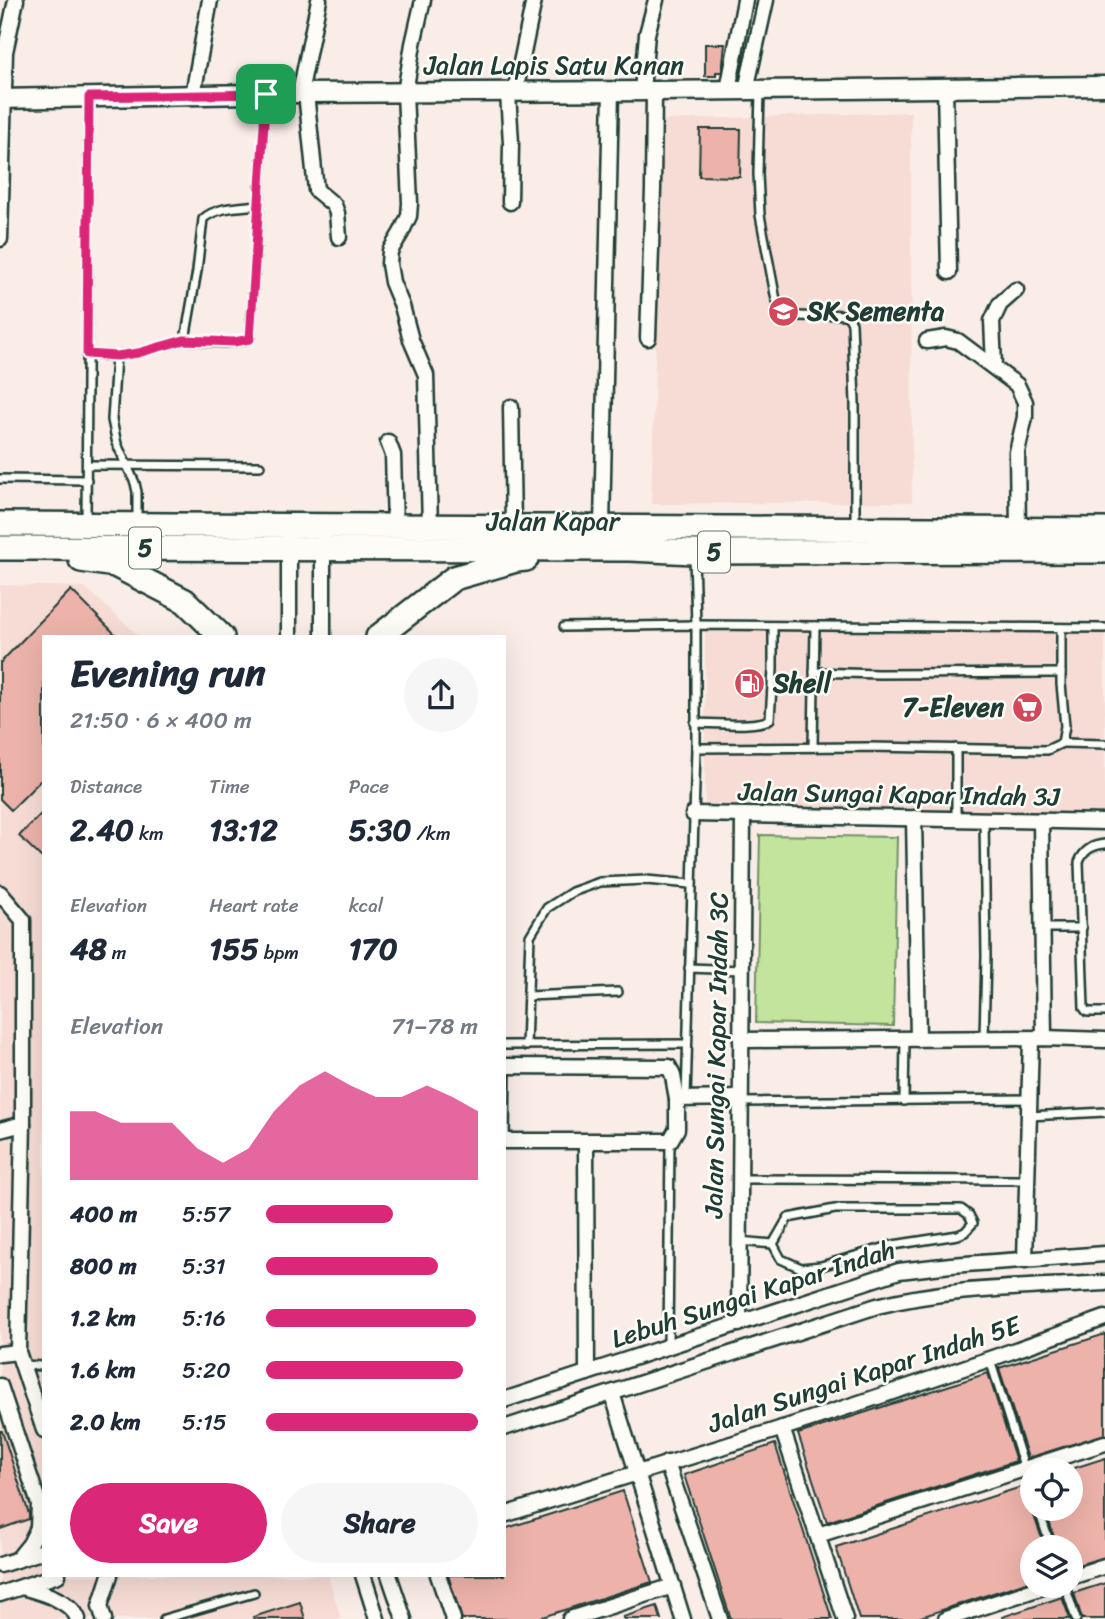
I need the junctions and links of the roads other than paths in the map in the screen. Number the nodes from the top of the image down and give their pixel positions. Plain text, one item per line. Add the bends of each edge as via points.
1 (16, 0) edge
2 (210, 0) edge
3 (319, 0) edge
4 (423, 0) edge
5 (534, 0) edge
6 (656, 0) edge
7 (744, 0) edge
8 (766, 0) edge
9 (1105, 86) edge
10 (945, 88) junction
11 (611, 90) junction
12 (745, 90) junction
13 (648, 91) junction
14 (512, 92) junction
15 (303, 93) junction
16 (405, 93) junction
17 (266, 94) junction
18 (193, 95) junction
19 (89, 97) junction
20 (2, 99) edge
21 (510, 202) dead end
22 (259, 205) junction
23 (339, 237) dead end
24 (0, 239) edge
25 (949, 272) dead end
26 (1016, 290) dead end
27 (648, 338) dead end
28 (184, 340) junction
29 (928, 341) dead end
30 (87, 354) junction
31 (117, 356) junction
32 (993, 366) junction
33 (511, 407) dead end
34 (388, 442) dead end
35 (87, 465) junction
36 (125, 465) junction
37 (260, 466) dead end
38 (0, 480) edge
39 (86, 480) junction
40 (0, 524) edge
41 (86, 524) junction
42 (137, 524) junction
43 (289, 525) junction
44 (324, 525) junction
45 (395, 526) junction
46 (430, 526) junction
47 (513, 526) junction
48 (602, 527) junction
49 (855, 528) junction
50 (1018, 530) junction
51 (1105, 530) edge
52 (0, 548) edge
53 (289, 549) junction
54 (323, 549) junction
55 (630, 549) junction
56 (1105, 551) edge
57 (694, 552) junction
58 (696, 625) junction
59 (773, 626) junction
60 (815, 626) junction
61 (564, 627) dead end
62 (1060, 628) junction
63 (1105, 628) edge
64 (220, 635) edge
65 (289, 635) edge
66 (323, 635) edge
67 (381, 635) edge
68 (814, 673) junction
69 (1061, 674) junction
70 (695, 723) junction
71 (1062, 743) junction
72 (1105, 744) edge
73 (813, 747) junction
74 (696, 748) junction
75 (956, 748) junction
76 (693, 814) junction
77 (743, 815) junction
78 (914, 818) junction
79 (956, 819) junction
80 (984, 820) junction
81 (1041, 821) junction
82 (1105, 822) edge
83 (1105, 844) edge
84 (691, 884) junction
85 (0, 893) edge
86 (1042, 928) junction
87 (1082, 928) junction
88 (689, 968) junction
89 (742, 970) junction
90 (618, 992) dead end
91 (528, 996) junction
92 (1105, 1012) edge
93 (984, 1038) junction
94 (1037, 1038) junction
95 (911, 1039) junction
96 (741, 1040) junction
97 (1105, 1040) edge
98 (687, 1044) junction
99 (506, 1045) edge
100 (526, 1046) junction
101 (506, 1066) edge
102 (681, 1098) junction
103 (740, 1100) junction
104 (1030, 1100) junction
105 (904, 1101) junction
106 (1105, 1112) edge
107 (1029, 1116) junction
108 (23, 1124) junction
109 (0, 1130) edge
110 (506, 1141) edge
111 (586, 1142) junction
112 (665, 1142) junction
113 (740, 1180) junction
114 (1027, 1180) junction
115 (739, 1241) junction
116 (773, 1244) junction
117 (1105, 1254) edge
118 (1025, 1260) junction
119 (1105, 1283) edge
120 (1105, 1318) edge
121 (739, 1324) junction
122 (668, 1346) junction
123 (0, 1354) edge
124 (20, 1358) junction
125 (989, 1360) junction
126 (42, 1365) edge
127 (587, 1373) junction
128 (0, 1386) edge
129 (612, 1393) junction
130 (506, 1399) edge
131 (42, 1424) edge
132 (506, 1427) edge
133 (782, 1428) junction
134 (1105, 1443) edge
135 (1021, 1458) edge
136 (1059, 1458) edge
137 (667, 1463) junction
138 (1020, 1471) edge
139 (637, 1472) junction
140 (506, 1513) edge
141 (818, 1535) junction
142 (42, 1552) edge
143 (17, 1560) junction
144 (0, 1565) edge
145 (1105, 1566) edge
146 (1083, 1573) edge
147 (52, 1577) edge
148 (109, 1577) edge
149 (364, 1577) edge
150 (391, 1577) edge
151 (439, 1577) edge
152 (673, 1586) junction
153 (22, 1587) junction
154 (254, 1593) dead end
155 (0, 1594) edge
156 (1020, 1595) edge
157 (1069, 1598) edge
158 (78, 1619) edge
159 (104, 1619) edge
160 (164, 1619) edge
161 (377, 1619) edge
162 (404, 1619) edge
163 (453, 1619) edge
164 (570, 1619) edge
165 (683, 1619) edge
166 (720, 1619) edge
167 (845, 1619) edge
168 (946, 1619) edge
169 (1076, 1619) edge

1 - 20 street via 5,52
2 - 18 street
3 - 15 street
4 - 16 street
5 - 14 street
6 - 13 street via 647,34
7 - 12 street
8 - 12 street
9 - 10 street, Jalan Lapis Satu Kanan
10 - 12 street, Jalan Lapis Satu Kanan
10 - 25 street
11 - 13 street, Jalan Lapis Satu Kanan
11 - 14 street, Jalan Lapis Satu Kanan
11 - 48 street
12 - 13 street, Jalan Lapis Satu Kanan
12 - 49 lane via 776,300 793,317 840,314 852,323
13 - 27 street via 653,189
14 - 16 street, Jalan Lapis Satu Kanan
14 - 21 street
15 - 16 street, Jalan Lapis Satu Kanan
15 - 17 street, Jalan Lapis Satu Kanan
15 - 23 street via 316,190 334,205
16 - 46 street via 409,216 390,251 389,264 426,375
17 - 18 street, Jalan Lapis Satu Kanan
17 - 22 lane
18 - 19 street, Jalan Lapis Satu Kanan
19 - 20 street, Jalan Lapis Satu Kanan
19 - 30 lane
20 - 24 street
22 - 28 lane via 216,211 203,219
22 - 28 lane via 250,339
26 - 32 street via 999,304 992,321
28 - 31 lane
29 - 32 street via 958,341
30 - 31 lane
30 - 35 lane
31 - 36 lane via 112,420
32 - 50 street via 1017,385 1025,402 1017,452
33 - 47 street
34 - 45 street via 393,456
35 - 36 lane
35 - 39 lane
36 - 37 lane
36 - 42 lane via 135,483
38 - 39 lane
39 - 41 lane
40 - 41 highway, Jalan Kapar / 5
41 - 42 highway, Jalan Kapar / 5
42 - 43 highway, Jalan Kapar / 5
43 - 44 highway, Jalan Kapar / 5
43 - 53 street
44 - 45 highway, Jalan Kapar / 5
44 - 54 street
45 - 46 highway, Jalan Kapar / 5
46 - 47 highway, Jalan Kapar / 5
47 - 48 highway, Jalan Kapar / 5
48 - 49 highway, Jalan Kapar / 5
49 - 50 highway, Jalan Kapar / 5
50 - 51 highway, Jalan Kapar / 5
52 - 53 highway, Jalan Kapar / 5
52 - 64 highway via 115,565 185,601
53 - 54 highway, Jalan Kapar / 5
53 - 65 street
54 - 55 highway, Jalan Kapar / 5
54 - 66 street
55 - 57 highway, Jalan Kapar / 5
55 - 67 highway via 516,560 454,578
56 - 57 highway, Jalan Kapar / 5
57 - 58 lane
58 - 59 lane
58 - 61 lane
58 - 70 lane
59 - 60 lane
59 - 70 lane via 770,719
60 - 62 lane
60 - 68 lane
62 - 63 lane
62 - 69 lane
68 - 69 lane
68 - 73 lane
69 - 71 lane
70 - 74 lane
71 - 72 lane
71 - 75 lane via 1047,750
73 - 74 lane
73 - 75 lane
74 - 76 lane
75 - 79 lane
76 - 77 street, Jalan Sungai Kapar Indah 3J
76 - 84 lane
77 - 78 street, Jalan Sungai Kapar Indah 3J
77 - 89 street, Jalan Sungai Kapar Indah 3C
78 - 79 street, Jalan Sungai Kapar Indah 3J
78 - 95 street
79 - 80 street, Jalan Sungai Kapar Indah 3J
80 - 81 street, Jalan Sungai Kapar Indah 3J
80 - 93 lane
81 - 82 street, Jalan Sungai Kapar Indah 3J
81 - 86 street
83 - 87 lane via 1083,852 1079,862
84 - 88 lane
84 - 91 lane via 600,882 547,908 530,936
85 - 108 street via 23,920
86 - 87 lane
86 - 94 street
87 - 92 lane via 1084,1008
88 - 89 lane
88 - 98 lane
89 - 96 street, Jalan Sungai Kapar Indah 3C
90 - 91 lane
91 - 100 lane
93 - 94 street
93 - 95 street
94 - 97 street
94 - 104 street
95 - 96 street
95 - 105 lane
96 - 103 street, Jalan Sungai Kapar Indah 3C
98 - 100 lane
98 - 102 lane
99 - 100 lane
101 - 102 street via 669,1067
102 - 103 street
102 - 112 street via 677,1129
103 - 105 lane
103 - 113 street, Jalan Sungai Kapar Indah 3C
104 - 105 lane
104 - 107 street
106 - 107 lane
107 - 114 street
108 - 109 street
108 - 124 street
110 - 111 street
111 - 112 street
111 - 127 street
112 - 122 lane
113 - 114 lane
113 - 115 street, Jalan Sungai Kapar Indah 3C
114 - 118 street
115 - 116 lane
115 - 121 street, Jalan Sungai Kapar Indah 3C
116 - 116 lane via 781,1259 801,1268 821,1266 893,1245 958,1234 973,1223 961,1209 835,1209 788,1218
117 - 118 street, Lebuh Sungai Kapar Indah
118 - 121 street, Lebuh Sungai Kapar Indah via 899,1270
119 - 129 street, Lebuh Sungai Kapar Indah via 908,1298
120 - 125 street, Jalan Sungai Kapar Indah 5E
121 - 122 street, Lebuh Sungai Kapar Indah
122 - 127 street, Lebuh Sungai Kapar Indah
123 - 124 street
124 - 126 lane
124 - 131 street
125 - 133 street, Jalan Sungai Kapar Indah 5E
125 - 135 lane
127 - 130 street, Lebuh Sungai Kapar Indah
128 - 143 street via 39,1504 38,1528
129 - 132 street, Lebuh Sungai Kapar Indah
129 - 139 street
133 - 137 street, Jalan Sungai Kapar Indah 5E
133 - 141 street
134 - 136 street
137 - 139 street, Jalan Sungai Kapar Indah 5E
137 - 166 street
138 - 141 street
139 - 140 street, Jalan Sungai Kapar Indah 5E
139 - 152 street
141 - 167 street
142 - 143 street
143 - 144 street
145 - 146 street
147 - 153 street
148 - 159 street via 100,1606
149 - 161 street
150 - 162 street
151 - 163 street
152 - 164 street
152 - 165 street
153 - 155 street
153 - 158 street via 54,1597
154 - 160 lane
156 - 168 street
157 - 169 lane

